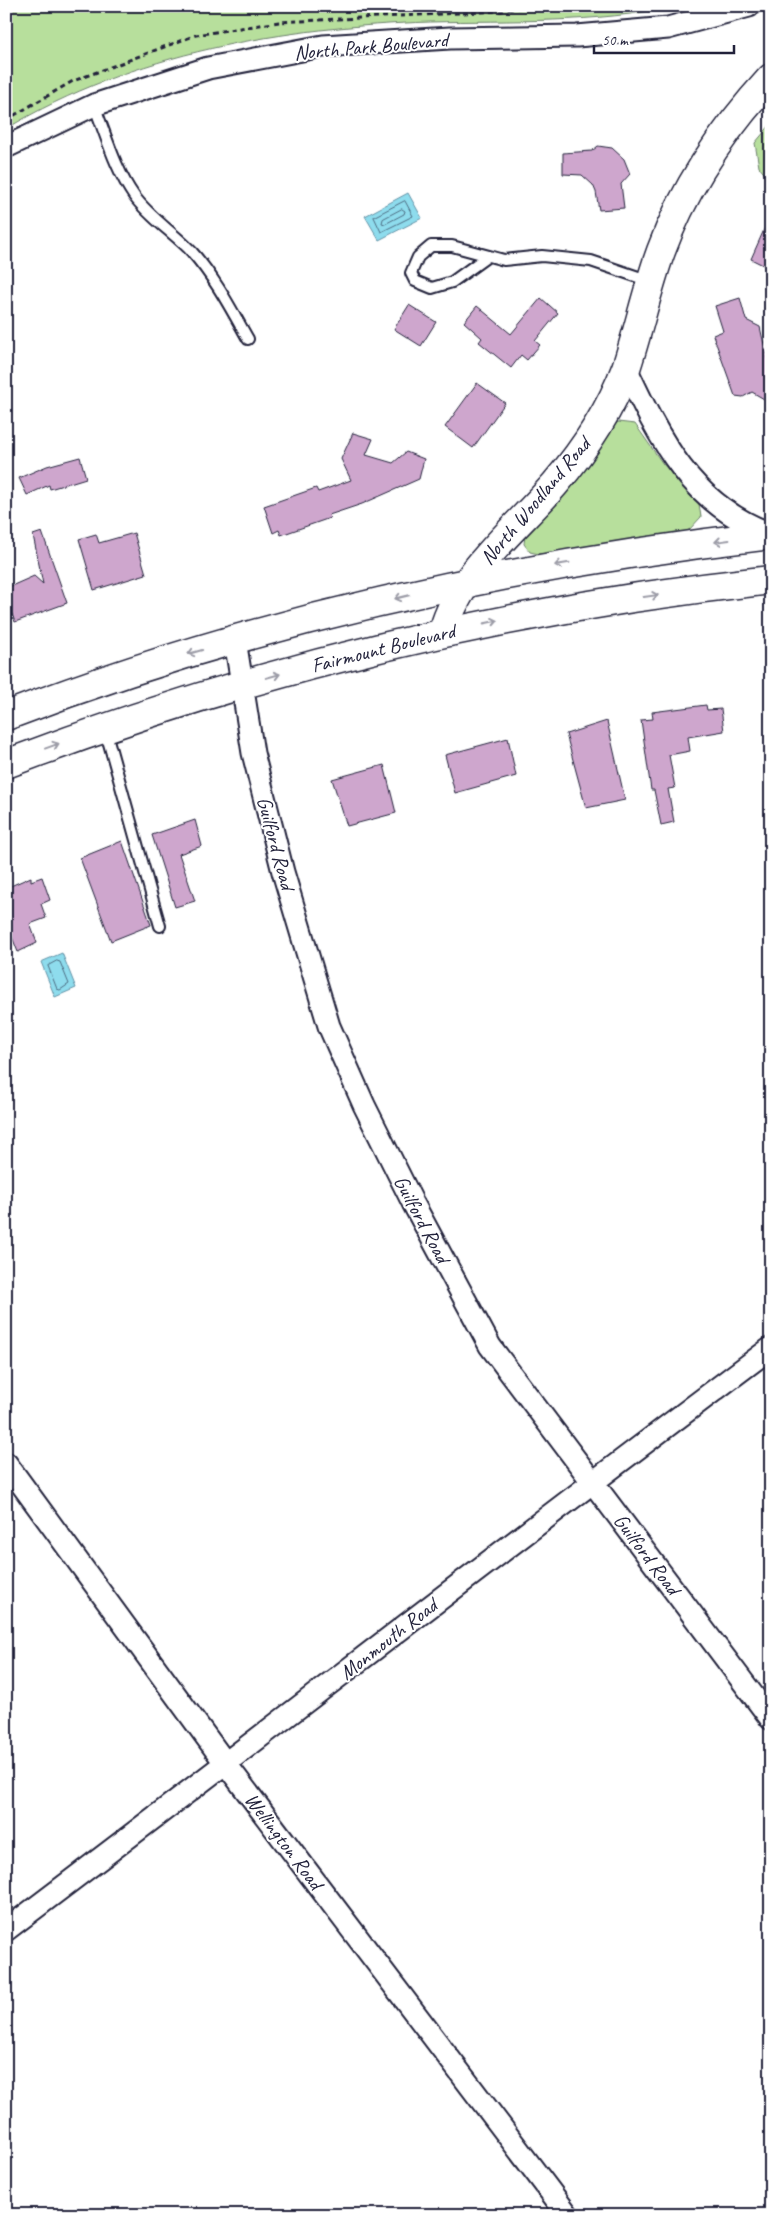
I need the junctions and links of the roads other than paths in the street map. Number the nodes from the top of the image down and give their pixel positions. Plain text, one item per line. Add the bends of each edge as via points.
1 (749, 6) edge
2 (771, 78) edge
3 (94, 104) junction
4 (6, 147) edge
5 (488, 256) junction
6 (650, 282) junction
7 (248, 339) dead end
8 (626, 368) junction
9 (771, 535) edge
10 (771, 580) edge
11 (466, 583) junction
12 (443, 632) junction
13 (235, 640) junction
14 (241, 684) junction
15 (6, 716) edge
16 (105, 728) junction
17 (6, 764) edge
18 (160, 926) dead end
19 (771, 1348) edge
20 (6, 1463) edge
21 (592, 1482) junction
22 (771, 1719) edge
23 (226, 1764) junction
24 (6, 1930) edge
25 (568, 2215) edge

1 - 3 street, North Park Boulevard via 658,29 577,36 450,38 323,46 208,68
2 - 6 main road, North Woodland Road via 739,114 701,169 670,228
3 - 4 street, North Park Boulevard
3 - 7 lane via 118,167 134,196 191,251 212,278
5 - 5 lane via 452,246 431,246 418,257 411,273 415,282 432,288 452,282
5 - 6 lane via 504,260 542,256 591,261
6 - 8 main road, North Woodland Road
8 - 9 street via 659,435 685,473 729,514
8 - 11 main road, North Woodland Road via 599,423 572,464
9 -> 11 main road, Fairmount Boulevard via 581,561
12 -> 10 main road, Fairmount Boulevard via 558,610
11 - 12 main road, North Woodland Road via 450,610
11 -> 13 main road, Fairmount Boulevard
14 -> 12 main road, Fairmount Boulevard
13 - 14 street, Guilford Road
13 -> 15 main road, Fairmount Boulevard via 119,675
14 - 16 main road, Fairmount Boulevard
14 - 21 street, Guilford Road via 254,761 283,872 330,1026 360,1096 490,1346
17 -> 16 main road, Fairmount Boulevard
16 - 18 lane
19 - 21 street, Monmouth Road
20 - 23 street, Wellington Road
21 - 22 street, Guilford Road
21 - 23 street, Monmouth Road
23 - 24 street, Monmouth Road
23 - 25 street, Wellington Road

